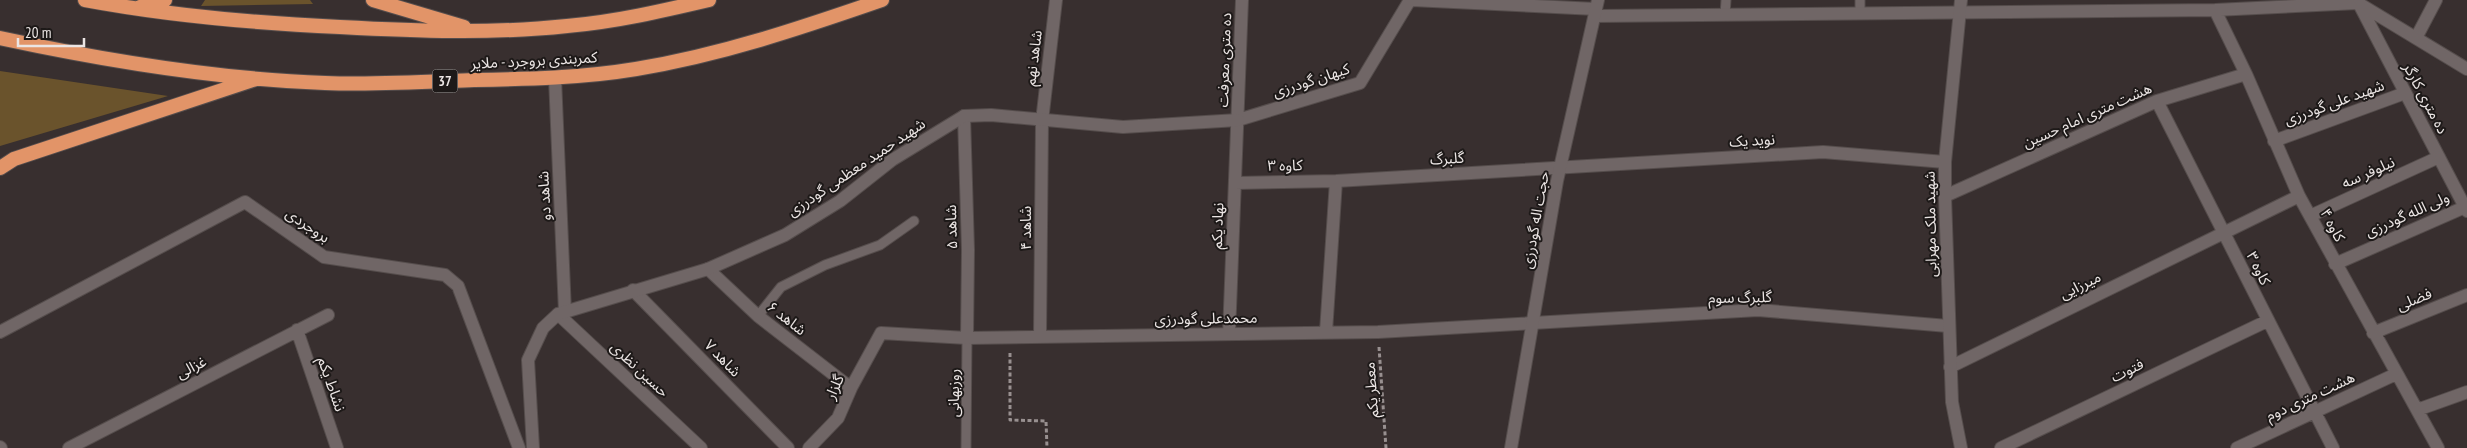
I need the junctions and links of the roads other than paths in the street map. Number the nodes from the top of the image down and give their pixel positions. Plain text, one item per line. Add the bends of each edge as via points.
1 (85, 0) edge
2 (165, 0) edge
3 (373, 0) edge
4 (708, 0) edge
5 (882, 0) edge
6 (1056, 0) edge
7 (1242, 0) edge
8 (1411, 0) edge
9 (1726, 0) edge
10 (1860, 0) edge
11 (2436, 0) edge
12 (2357, 2) edge
13 (2183, 5) edge
14 (1960, 6) edge
15 (129, 8) junction
16 (1596, 8) edge
17 (2215, 10) junction
18 (1860, 13) junction
19 (1725, 15) junction
20 (479, 31) junction
21 (0, 38) edge
22 (2416, 38) junction
23 (2467, 69) edge
24 (2246, 74) junction
25 (262, 78) junction
26 (555, 78) junction
27 (2405, 93) junction
28 (2157, 101) junction
29 (964, 116) junction
30 (1238, 120) junction
31 (1042, 121) junction
32 (2274, 141) junction
33 (2439, 157) junction
34 (1945, 162) junction
35 (0, 168) edge
36 (1561, 168) junction
37 (1336, 181) junction
38 (1235, 183) junction
39 (1945, 196) junction
40 (2299, 196) junction
41 (2466, 209) edge
42 (2310, 216) junction
43 (914, 221) dead end
44 (2223, 232) junction
45 (2335, 264) junction
46 (708, 269) junction
47 (633, 290) junction
48 (2467, 295) edge
49 (562, 313) junction
50 (328, 315) dead end
51 (758, 316) junction
52 (2267, 321) junction
53 (1533, 323) junction
54 (1948, 326) junction
55 (297, 330) junction
56 (0, 332) edge
57 (1326, 332) junction
58 (880, 333) joint
59 (2374, 333) junction
60 (1229, 334) junction
61 (1040, 336) junction
62 (967, 338) junction
63 (1950, 367) junction
64 (2396, 374) junction
65 (851, 388) junction
66 (2467, 392) edge
67 (2417, 410) junction
68 (2314, 412) junction
69 (812, 446) edge
70 (69, 448) edge
71 (337, 448) edge
72 (518, 448) edge
73 (533, 448) edge
74 (701, 448) edge
75 (788, 448) edge
76 (966, 448) edge
77 (1511, 448) edge
78 (1961, 448) edge
79 (2002, 448) edge
80 (2237, 448) edge
81 (2333, 448) edge
82 (2438, 448) edge

1 - 15 highway, کمربندی بروجرد - ملایر
2 - 15 highway via 150,6
3 - 20 highway
4 - 20 highway, کمربندی بروجرد - ملایر via 569,26
5 - 26 highway, کمربندی بروجرد - ملایر / 37 via 764,40 696,57 634,70
6 - 31 street, شاهد نهم
7 - 30 street, ده متری معرفت
8 - 16 street
8 - 30 street, کیهان گودرزی via 1360,83
9 - 19 lane
10 - 18 lane
11 - 22 street
12 - 17 street
12 - 22 street
12 - 27 street, ده متری کارگر
13 - 14 street
13 - 17 street
14 - 18 street
14 - 34 street, شهید ملک مهرابی
15 - 20 highway, کمربندی بروجرد - ملایر via 173,16 267,23
16 - 19 street
16 - 36 street, حجت اله گودرزی
17 - 24 street, کاوه ۴
18 - 19 street
21 - 25 highway, کمربندی بروجرد - ملایر / 37 via 173,69
22 - 23 street
24 - 28 street, هشت متری امام حسین
24 - 32 street, کاوه ۴
25 - 26 highway, کمربندی بروجرد - ملایر / 37 via 371,84
25 - 35 highway via 14,159
26 - 49 street, شاهد دو
27 - 32 street, شهید علی گودرزی
27 - 33 street, ده متری کارگر
28 - 39 street, هشت متری امام حسین
28 - 44 street, کاوه ۳
29 - 31 street, شهید حمید معظمی گودرزی via 991,115
29 - 46 street, شهید حمید معظمی گودرزی via 892,160 840,201 785,235
29 - 62 street, شاهد ۵
30 - 31 street, شهید حمید معظمی گودرزی via 1123,127
30 - 38 street, نهاد یکم
31 - 61 street, شاهد ۴
32 - 40 street, کاوه ۴
33 - 41 street, ده متری کارگر
33 - 42 street, نیلوفر سه
34 - 36 street, نوید یک via 1823,152
34 - 39 street, شهید ملک مهرابی
36 - 37 street, گلبرگ
36 - 53 street, حجت اله گودرزی
37 - 38 street, کاوه ۳
37 - 57 street
38 - 60 street, نهاد یکم
39 - 54 street, شهید ملک مهرابی
40 - 42 street, کاوه ۴
40 - 44 street, میرزایی
41 - 45 street, ولی الله گودرزی
42 - 45 street, کاوه ۴
43 - 51 lane via 880,245 825,265 781,287
44 - 52 street, کاوه ۳
44 - 63 street, میرزایی
45 - 59 street, کاوه ۴
46 - 47 street, شهید حمید معظمی گودرزی
46 - 51 street, شاهد ۶
47 - 49 street, شهید حمید معظمی گودرزی
47 - 75 street, شاهد ۷
48 - 59 street, فضلی
49 - 73 street, شهید حمید معظمی گودرزی via 543,328 528,360
49 - 74 street, حسین نظری
50 - 55 street, غزالی
51 - 65 street, شاهد ۶
52 - 68 street, کاوه ۳
52 - 79 street, فتوت
53 - 54 street, گلبرگ سوم via 1758,310
53 - 57 street, محمدعلی گودرزی
53 - 77 street, حجت اله گودرزی
54 - 63 street, شهید ملک مهرابی
55 - 70 street, غزالی
55 - 71 street, نشاط یکم
56 - 72 street, بروجردی via 245,202 324,257 445,275 458,286
57 - 60 street, محمدعلی گودرزی
58 - 62 street, محمدعلی گودرزی
58 - 65 street, گلزار
59 - 64 street, کاوه ۴
60 - 61 street, محمدعلی گودرزی
61 - 62 street, محمدعلی گودرزی
62 - 76 lane, روزبهانی
63 - 78 street, شهید ملک مهرابی via 1952,402
64 - 67 street, کاوه ۴
64 - 68 street, هشت متری دوم
65 - 69 street, گلزار via 838,418
66 - 67 street
67 - 82 street, کاوه ۴
68 - 80 street, هشت متری دوم
68 - 81 street, کاوه ۳

